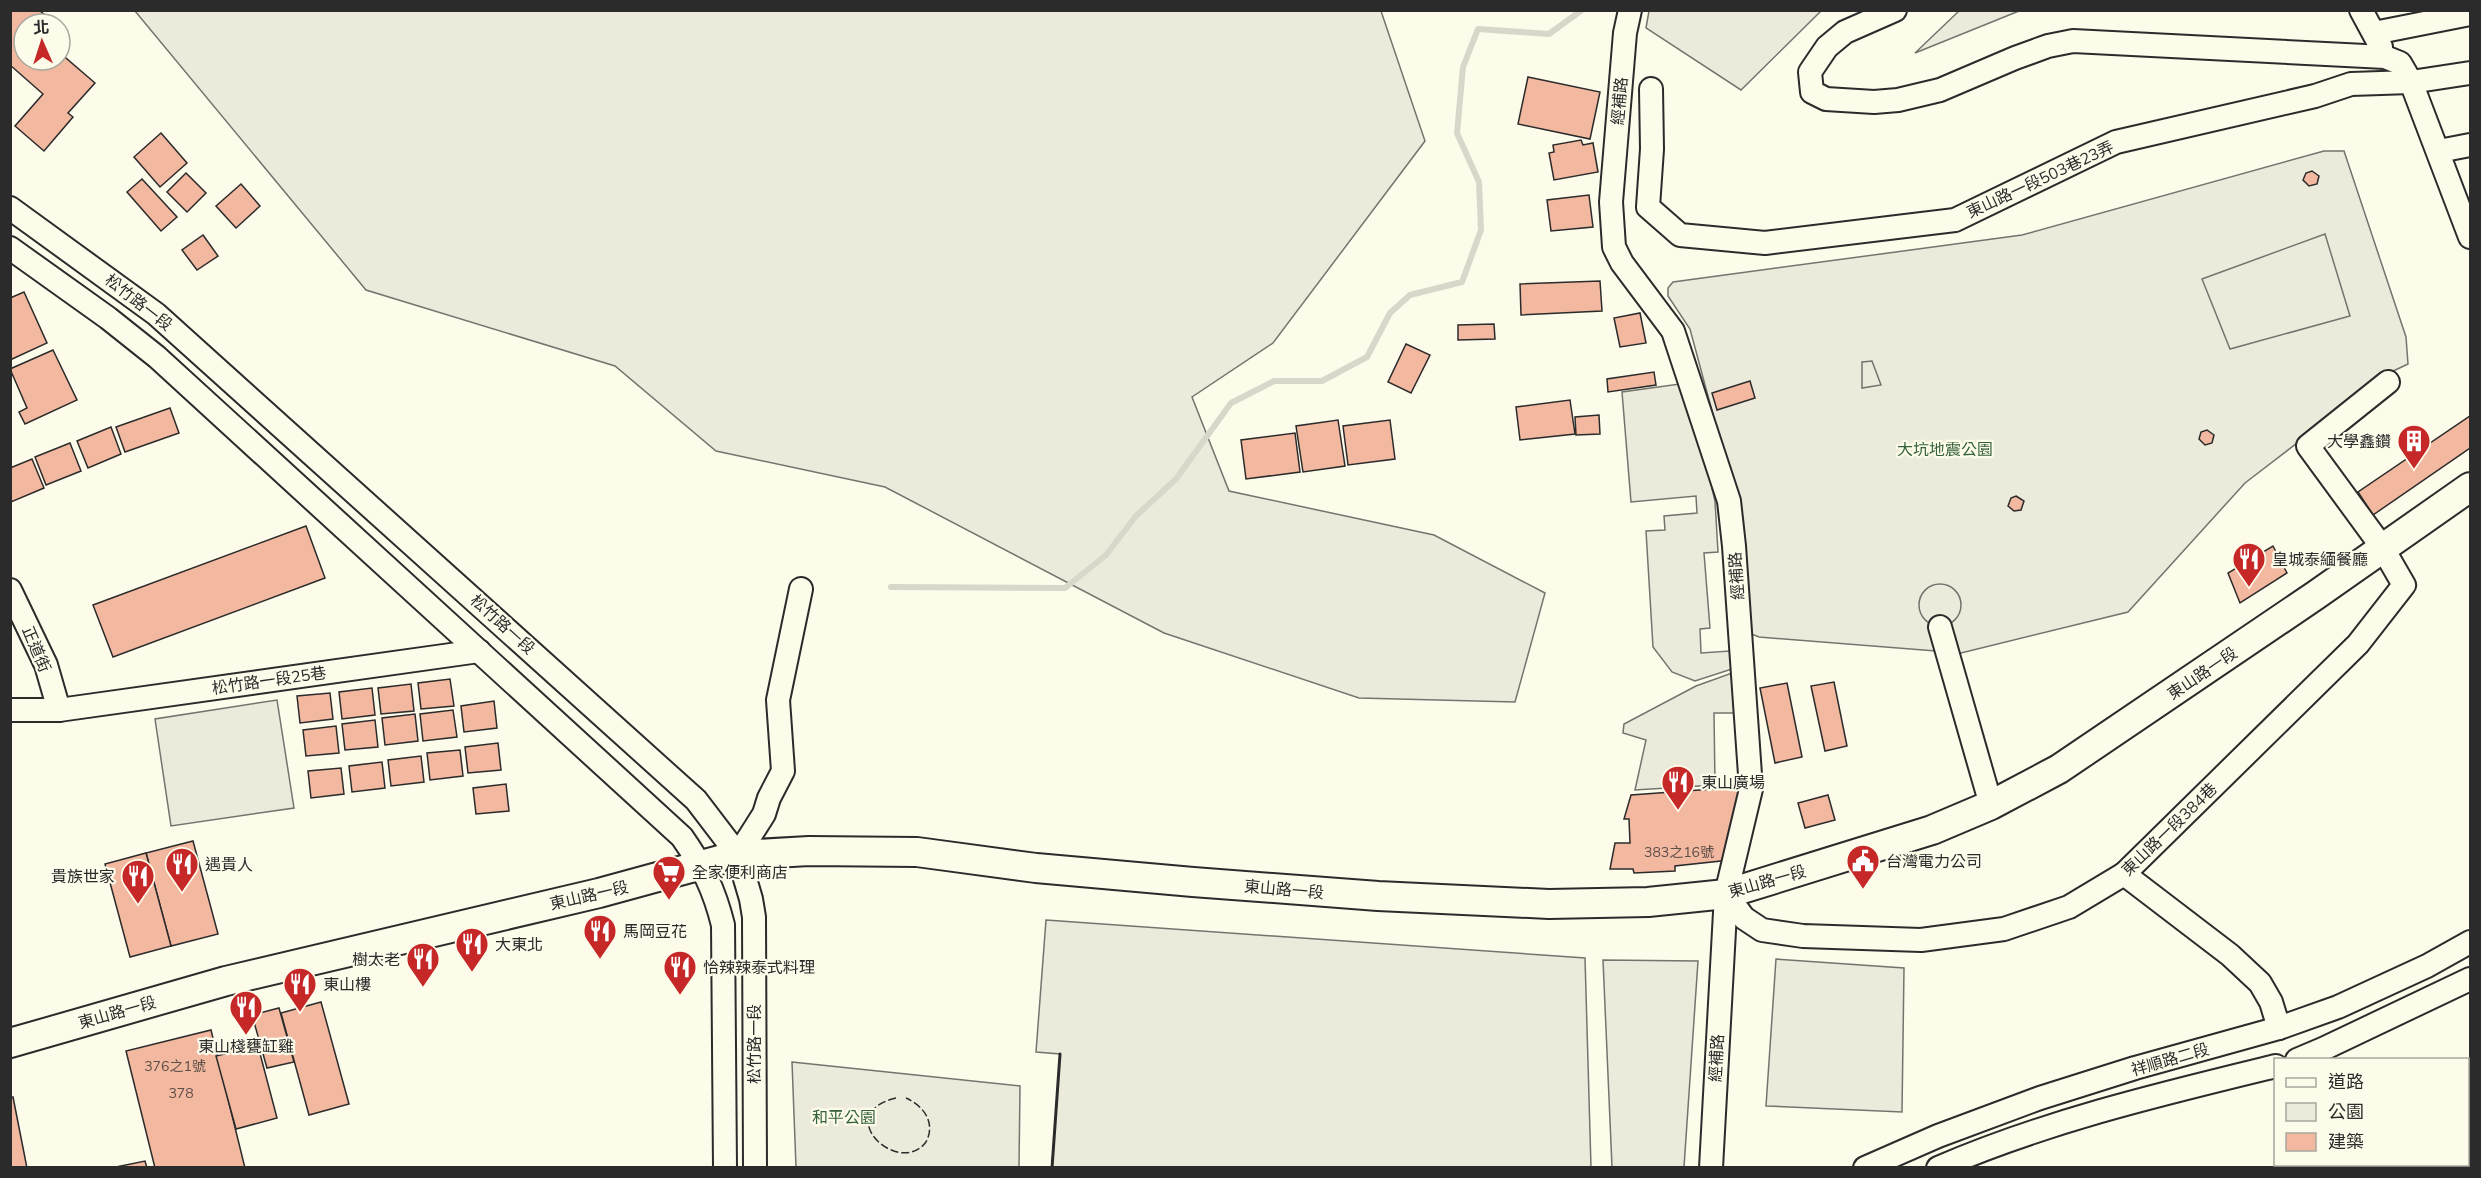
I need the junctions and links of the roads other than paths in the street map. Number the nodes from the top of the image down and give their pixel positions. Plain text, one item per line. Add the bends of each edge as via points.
1 (1629, 10) edge
2 (1895, 10) edge
3 (2361, 10) edge
4 (2470, 14) edge
5 (2374, 33) junction
6 (2385, 57) junction
7 (2470, 73) edge
8 (2411, 82) junction
9 (1651, 89) dead end
10 (2470, 145) edge
11 (2439, 151) junction
12 (10, 208) edge
13 (2470, 237) edge
14 (10, 248) edge
15 (2388, 381) dead end
16 (2470, 487) edge
17 (2382, 547) junction
18 (801, 589) dead end
19 (10, 590) edge
20 (1940, 627) dead end
21 (479, 651) junction
22 (10, 710) edge
23 (60, 710) junction
24 (1991, 805) junction
25 (738, 855) junction
26 (702, 866) junction
27 (2124, 874) junction
28 (1726, 894) junction
29 (2470, 942) edge
30 (2470, 979) edge
31 (2279, 1028) junction
32 (10, 1043) edge
33 (2299, 1058) edge
34 (2274, 1066) edge
35 (725, 1167) edge
36 (755, 1167) edge
37 (1711, 1167) edge
38 (1865, 1167) edge
39 (1938, 1167) edge

1 - 28 street, 經補路 via 1611,190 1614,247 1673,331 1729,501 1732,528 1751,789
2 - 6 street via 1845,32 1827,47 1810,72 1812,92 1826,99 1898,100 1940,90 2014,58 2073,41
3 - 5 street
4 - 5 street
5 - 6 street
6 - 8 street via 2400,63
7 - 8 street
8 - 9 street, 東山路一段503巷23弄 via 2351,84 2116,142 1955,219 1765,243 1680,235 1648,207
8 - 11 street
10 - 11 street
11 - 13 street
12 - 25 street, 松竹路一段 via 156,314 219,368 678,782
14 - 21 street, 松竹路一段 via 157,357
15 - 17 street via 2308,446
16 - 17 main road, 東山路一段
17 - 24 main road, 東山路一段 via 2108,737 2059,769
17 - 27 street, 東山路一段384巷 via 2404,585 2382,615 2358,644
18 - 25 street via 777,700 783,771 764,814
19 - 23 street, 正道街 via 46,665
20 - 24 street
21 - 23 street, 松竹路一段25巷
21 - 26 street, 松竹路一段 via 682,837
22 - 23 street, 松竹路一段25巷
24 - 28 main road, 東山路一段 via 1932,830
25 - 26 main road, 東山路一段
25 - 28 main road, 東山路一段 via 917,852 1036,868 1204,883 1548,904 1648,902
25 - 36 street, 松竹路一段 via 754,917
26 - 32 main road, 東山路一段 via 226,981
26 - 35 street, 松竹路一段 via 723,925
27 - 28 street, 東山路一段384巷 via 2069,907 2004,929 1921,940 1803,936 1762,930 1744,918
27 - 31 street via 2230,955 2260,983
28 - 37 street, 經補路
29 - 31 street, 祥順路二段 via 2338,1007
30 - 33 street
31 - 38 street, 祥順路二段 via 2040,1098
34 - 39 street, 祥順路二段 via 2050,1125

